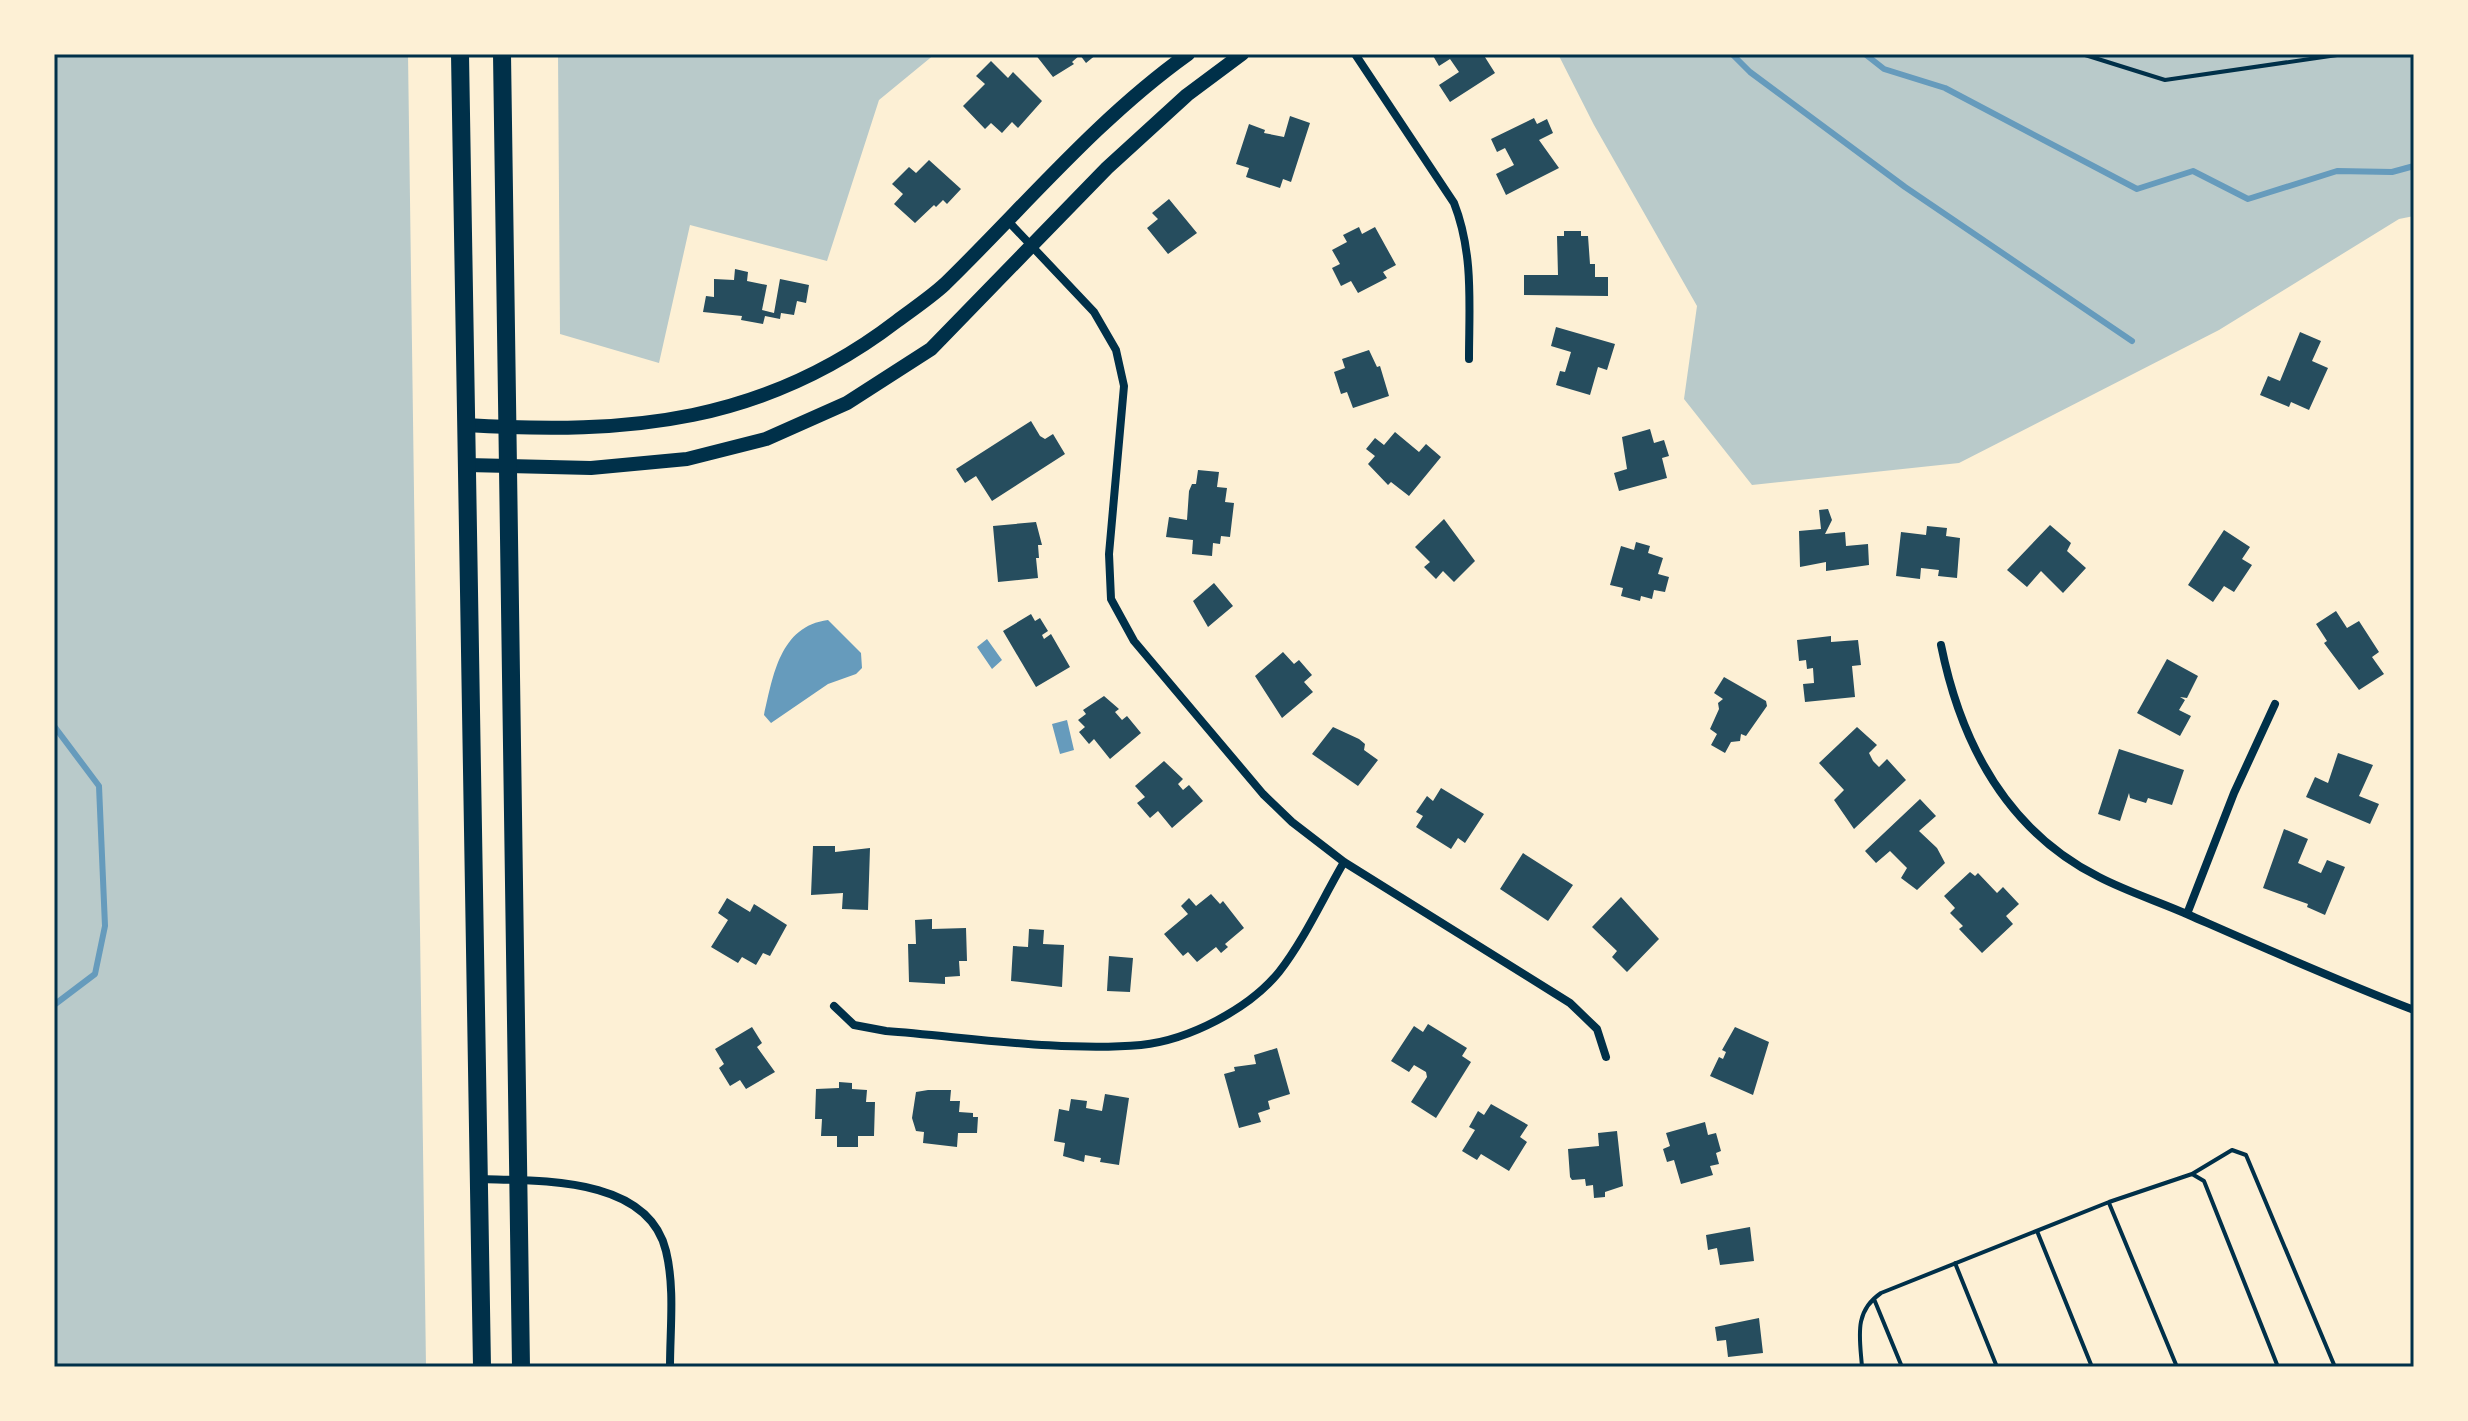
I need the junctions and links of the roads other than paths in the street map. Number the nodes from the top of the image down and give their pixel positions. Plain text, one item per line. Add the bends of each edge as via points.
1 (460, 54) edge
2 (502, 54) edge
3 (1188, 54) edge
4 (1242, 54) edge
5 (1355, 54) edge
6 (1006, 219) junction
7 (1034, 245) junction
8 (1469, 359) dead end
9 (466, 425) junction
10 (507, 427) junction
11 (467, 465) junction
12 (508, 468) junction
13 (1941, 645) dead end
14 (2275, 704) dead end
15 (1344, 862) junction
16 (2187, 914) junction
17 (834, 1006) dead end
18 (2414, 1010) edge
19 (1606, 1057) dead end
20 (478, 1179) junction
21 (519, 1180) junction
22 (482, 1367) edge
23 (521, 1367) edge
24 (670, 1367) edge

1 - 9 main road
2 - 10 main road
3 - 6 street via 1111,117
4 - 7 street via 1187,95 1107,168
5 - 8 street via 1454,203 1465,230
6 - 7 street
6 - 10 street via 944,285 866,345 807,380 678,420 593,428
7 - 12 street via 931,349 847,403 766,439 687,459 591,468
7 - 15 street via 1094,312 1116,350 1124,386 1109,554 1111,599 1134,641 1263,794
9 - 10 street
9 - 11 main road
10 - 12 main road
11 - 12 street
11 - 20 main road
12 - 21 main road
13 - 16 street via 1952,696 1972,748 2016,814 2074,863
14 - 16 street
15 - 17 street via 1278,972 1248,1000 1190,1033 1143,1045 901,1033 854,1025
15 - 19 street via 1570,1003 1597,1029
16 - 18 street
20 - 21 street
20 - 22 main road
21 - 23 main road
21 - 24 street via 593,1188 619,1198 654,1224 666,1253 670,1286

